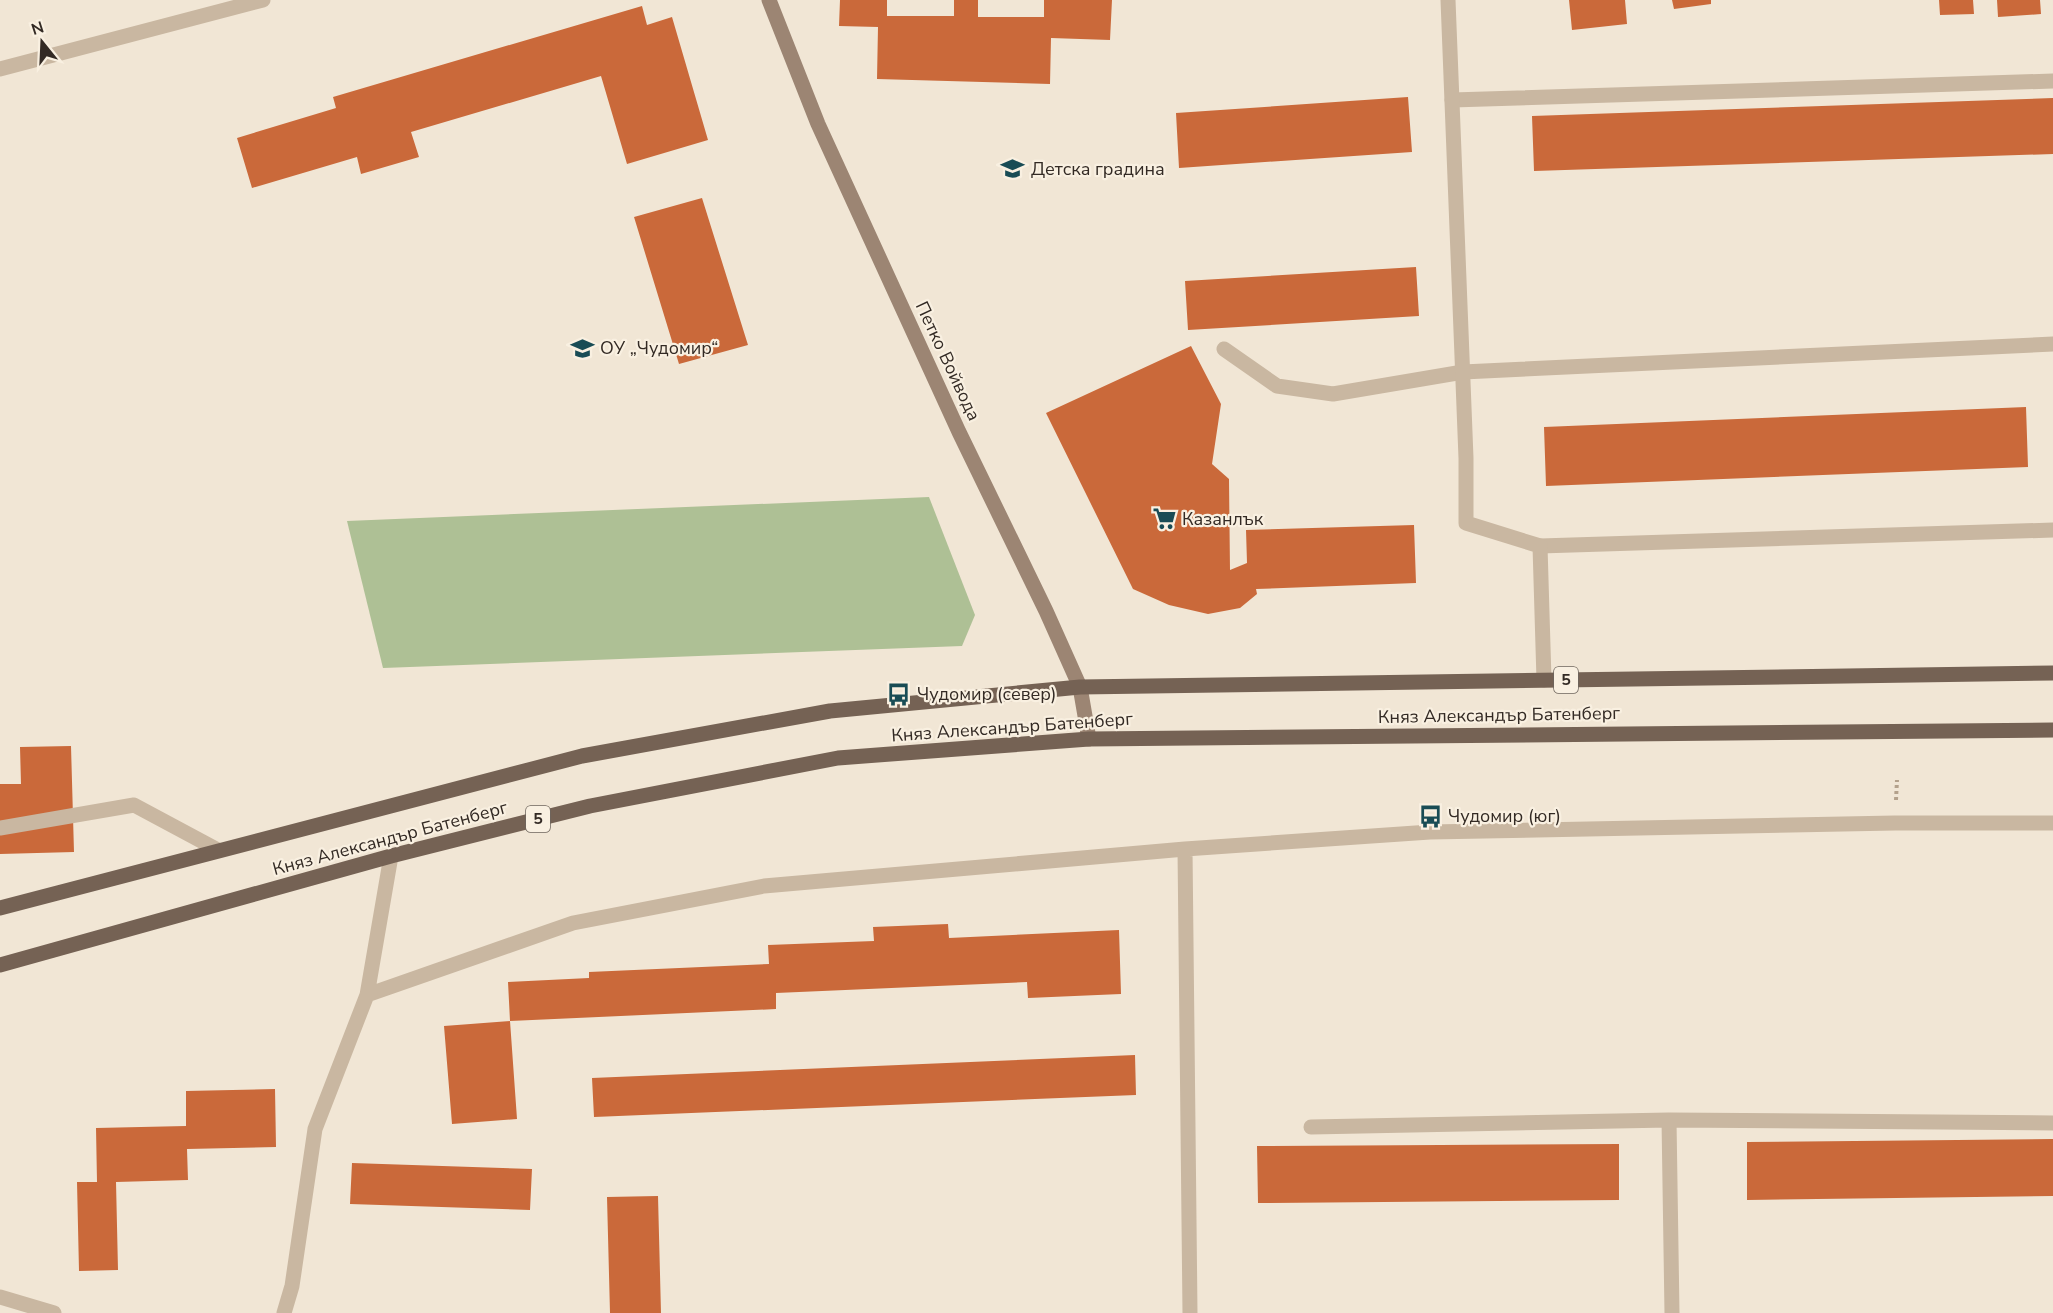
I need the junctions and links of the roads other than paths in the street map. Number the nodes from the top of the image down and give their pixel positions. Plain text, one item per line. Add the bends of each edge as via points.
1 (263, 0) edge
2 (769, 0) edge
3 (1448, 0) edge
4 (0, 69) edge
5 (2053, 81) edge
6 (1452, 100) junction
7 (2053, 344) edge
8 (1224, 349) dead end
9 (1463, 372) junction
10 (2053, 530) edge
11 (1540, 546) junction
12 (2053, 673) edge
13 (1544, 680) junction
14 (1080, 687) junction
15 (2053, 730) edge
16 (1089, 739) junction
17 (2053, 822) edge
18 (0, 828) edge
19 (1185, 849) junction
20 (218, 850) junction
21 (391, 856) junction
22 (0, 908) edge
23 (0, 965) edge
24 (367, 994) junction
25 (1669, 1120) junction
26 (2053, 1123) edge
27 (1311, 1127) dead end
28 (0, 1297) edge
29 (54, 1313) edge
30 (284, 1313) edge
31 (1190, 1313) edge
32 (1672, 1313) edge

1 - 4 street
2 - 14 street, Петко Войвода via 833,156
3 - 6 street
5 - 6 street
6 - 9 street
7 - 9 street
8 - 9 street via 1277,386 1333,393
9 - 11 street via 1466,524
10 - 11 street
11 - 13 street
12 - 13 main road, Княз Александър Батенберг / 5
13 - 14 main road, Княз Александър Батенберг / 5
14 - 16 street, Петко Войвода
14 - 20 main road, Княз Александър Батенберг / 5 via 830,711 582,756
15 - 16 main road, Княз Александър Батенберг / 5
16 - 21 main road, Княз Александър Батенберг / 5 via 838,758 590,806
17 - 19 street via 1430,832
18 - 20 street via 134,805
19 - 24 street via 764,886 573,923
19 - 31 street
20 - 22 main road, Княз Александър Батенберг / 5
21 - 23 main road, Княз Александър Батенберг / 5
21 - 24 street
24 - 30 street via 315,1129 292,1286
25 - 26 street
25 - 27 street
25 - 32 street
28 - 29 street

